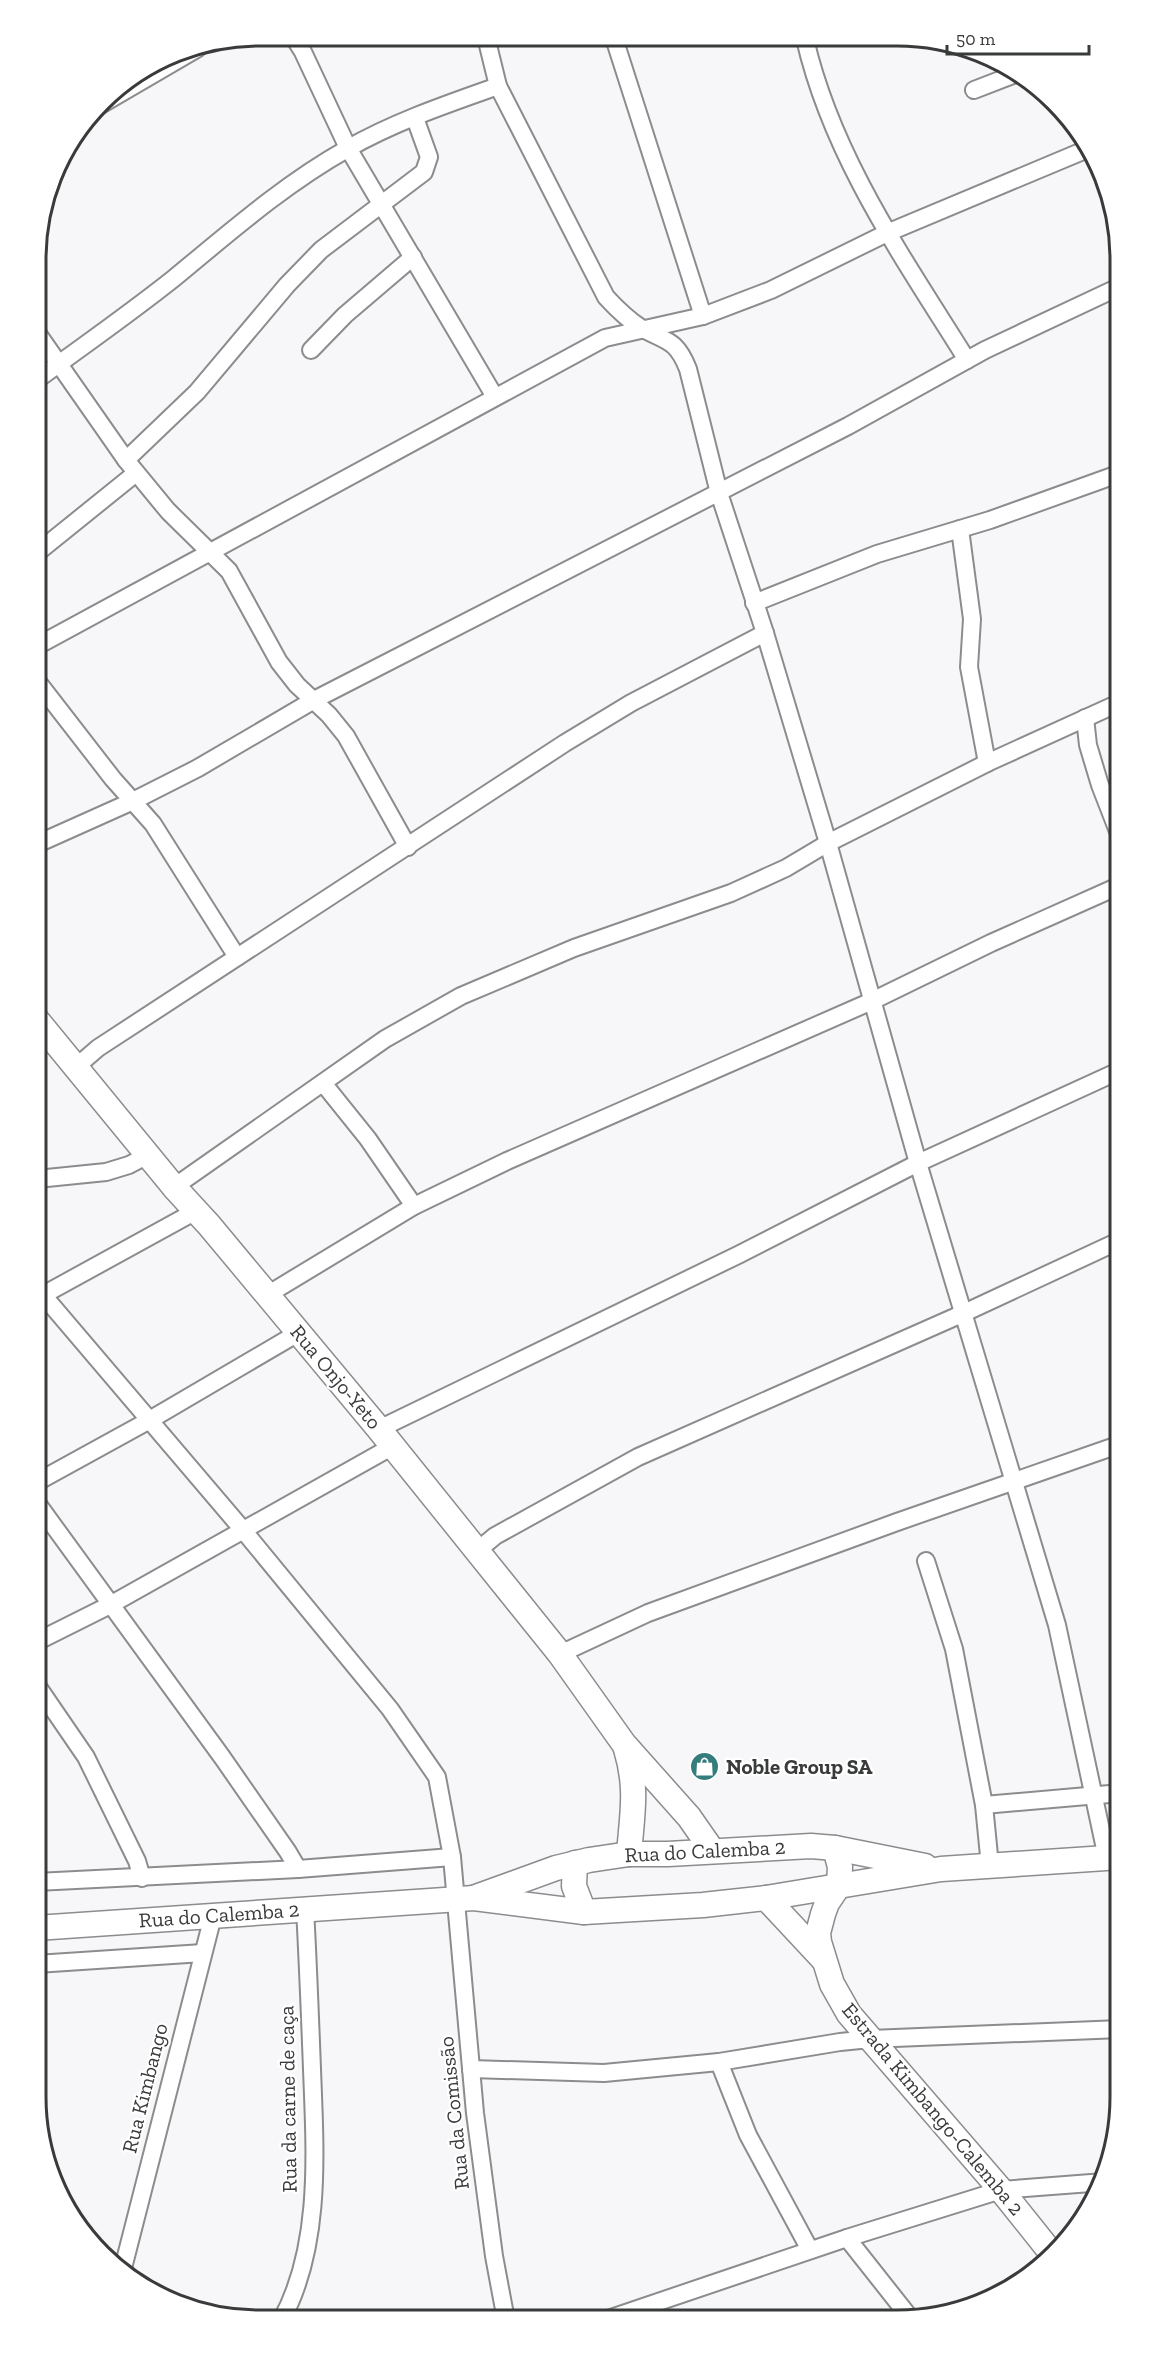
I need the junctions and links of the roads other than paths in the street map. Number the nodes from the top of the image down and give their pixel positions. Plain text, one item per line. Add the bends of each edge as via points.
1 (617, 46) edge
2 (807, 46) edge
3 (300, 47) edge
4 (488, 47) edge
5 (1008, 77) edge
6 (498, 86) junction
7 (974, 90) dead end
8 (415, 118) junction
9 (348, 148) junction
10 (1081, 151) edge
11 (381, 206) junction
12 (887, 233) junction
13 (413, 257) junction
14 (1110, 291) edge
15 (702, 316) junction
16 (642, 328) junction
17 (46, 345) edge
18 (311, 350) dead end
19 (967, 360) junction
20 (59, 363) junction
21 (46, 373) edge
22 (495, 397) junction
23 (131, 466) junction
24 (1110, 477) edge
25 (719, 493) junction
26 (960, 529) junction
27 (46, 545) edge
28 (210, 552) junction
29 (754, 603) junction
30 (765, 633) junction
31 (46, 641) edge
32 (46, 693) edge
33 (314, 700) junction
34 (1110, 707) edge
35 (1084, 718) junction
36 (987, 763) junction
37 (133, 801) junction
38 (1110, 810) edge
39 (46, 840) edge
40 (828, 843) junction
41 (408, 847) junction
42 (1110, 890) edge
43 (237, 957) junction
44 (872, 1002) junction
45 (46, 1031) edge
46 (76, 1068) junction
47 (1110, 1075) edge
48 (323, 1083) junction
49 (148, 1155) junction
50 (918, 1163) junction
51 (46, 1178) edge
52 (174, 1187) junction
53 (414, 1206) junction
54 (196, 1211) junction
55 (1110, 1245) edge
56 (46, 1289) edge
57 (267, 1295) junction
58 (46, 1299) edge
59 (964, 1313) junction
60 (298, 1332) junction
61 (148, 1421) junction
62 (386, 1437) junction
63 (1110, 1448) edge
64 (46, 1477) edge
65 (1015, 1481) junction
66 (46, 1516) edge
67 (243, 1530) junction
68 (477, 1551) junction
69 (926, 1562) dead end
70 (110, 1605) junction
71 (46, 1637) edge
72 (560, 1654) junction
73 (46, 1698) edge
74 (624, 1744) junction
75 (1110, 1794) edge
76 (1095, 1796) junction
77 (984, 1804) junction
78 (1110, 1844) edge
79 (835, 1848) junction
80 (712, 1850) junction
81 (629, 1854) junction
82 (452, 1857) junction
83 (1110, 1857) edge
84 (575, 1863) junction
85 (990, 1866) junction
86 (298, 1869) junction
87 (941, 1869) junction
88 (142, 1878) junction
89 (46, 1882) edge
90 (839, 1885) junction
91 (465, 1898) junction
92 (766, 1898) junction
93 (305, 1909) junction
94 (584, 1912) junction
95 (213, 1916) junction
96 (46, 1927) edge
97 (203, 1953) junction
98 (823, 1959) junction
99 (46, 1963) edge
100 (1110, 2029) edge
101 (870, 2039) junction
102 (719, 2062) junction
103 (471, 2069) junction
104 (1093, 2183) edge
105 (1001, 2190) junction
106 (847, 2238) junction
107 (1048, 2248) edge
108 (810, 2250) junction
109 (124, 2262) edge
110 (287, 2310) edge
111 (505, 2310) edge
112 (634, 2310) edge
113 (904, 2310) edge

1 - 15 street
2 - 12 street via 813,75 836,131
3 - 9 street
4 - 6 street
5 - 7 street
6 - 8 street
6 - 16 street via 606,297 622,315
8 - 9 street
8 - 11 street via 429,157 427,168
9 - 11 street
9 - 20 street via 256,209 109,328
10 - 12 street
11 - 13 street
11 - 23 street via 321,250 287,285
12 - 15 street via 771,290
12 - 19 street
13 - 18 street
13 - 22 street
14 - 19 street
15 - 16 street
16 - 22 street via 605,338
16 - 25 street via 668,340 682,354
17 - 20 street
19 - 25 street
20 - 21 street
20 - 23 street
22 - 28 street
23 - 27 street
23 - 28 street via 168,511
24 - 26 street
25 - 29 street
25 - 33 street
26 - 29 street via 877,554
26 - 36 street via 972,619 969,667
28 - 31 street
28 - 33 street via 229,571 279,662
29 - 30 street
30 - 40 street
30 - 41 street via 631,703
32 - 37 street
33 - 37 street
33 - 41 street via 346,736
34 - 35 street
35 - 36 street
35 - 38 street via 1088,745
36 - 40 street
37 - 39 street
37 - 43 street via 173,853
40 - 44 street
40 - 48 street via 731,893 574,948 460,996 386,1039
41 - 43 street
42 - 44 street
43 - 46 street via 98,1047
44 - 50 street
44 - 53 street via 507,1161
45 - 46 main road, Rua Onjo-Yeto
46 - 49 main road, Rua Onjo-Yeto
47 - 50 street
48 - 52 street
48 - 53 street via 369,1139
49 - 51 street via 106,1172
49 - 52 main road, Rua Onjo-Yeto
50 - 59 street
50 - 62 street
52 - 54 main road, Rua Onjo-Yeto
53 - 57 street
54 - 56 street
54 - 57 main road, Rua Onjo-Yeto
55 - 59 street
57 - 60 main road, Rua Onjo-Yeto
58 - 61 street, Rua da Comissão
59 - 65 street
59 - 68 street via 638,1457 495,1536
60 - 61 street
60 - 62 main road, Rua Onjo-Yeto
61 - 64 street
61 - 67 street, Rua da Comissão
62 - 67 street
62 - 68 main road, Rua Onjo-Yeto
63 - 65 street
65 - 72 street via 648,1613
65 - 76 street via 1057,1625
66 - 70 street
67 - 70 street
67 - 82 street, Rua da Comissão via 390,1709 437,1777
68 - 72 main road, Rua Onjo-Yeto
69 - 77 street via 954,1649
70 - 71 street
70 - 86 street via 222,1757
72 - 74 main road, Rua Onjo-Yeto
73 - 88 street via 87,1757
74 - 80 main road via 674,1797
74 - 81 main road via 635,1792
75 - 76 street
76 - 77 street
76 - 78 street
77 - 85 street
79 - 80 main road, Rua do Calemba 2
79 - 87 main road, Rua do Calemba 2
79 - 90 main road
80 - 81 main road, Rua do Calemba 2
81 - 84 main road, Rua do Calemba 2
82 - 86 street
82 - 91 street, Rua da Comissão
83 - 85 main road, Rua do Calemba 2
84 - 91 main road, Rua do Calemba 2
84 - 94 main road via 574,1886
85 - 87 main road, Rua do Calemba 2
86 - 88 street
87 - 90 main road, Rua do Calemba 2
88 - 89 street
90 - 92 main road, Rua do Calemba 2
90 - 98 main road via 827,1903 818,1933
91 - 93 main road, Rua do Calemba 2
91 - 94 main road, Rua do Calemba 2
91 - 103 street, Rua da Comissão
92 - 94 main road, Rua do Calemba 2
92 - 98 main road
93 - 95 main road, Rua do Calemba 2
93 - 110 street, Rua da carne de caça via 315,2168 305,2256
95 - 96 main road, Rua do Calemba 2
95 - 97 street, Rua Kimbango
97 - 99 street
97 - 109 street, Rua Kimbango
98 - 101 main road, Estrada Kimbango-Calemba 2 via 849,2014
100 - 101 street
101 - 102 street
101 - 105 main road, Estrada Kimbango-Calemba 2
102 - 103 street via 604,2073
102 - 108 street via 748,2135
103 - 111 street, Rua da Comissão via 494,2256
104 - 105 street
105 - 106 street
105 - 107 main road, Estrada Kimbango-Calemba 2
106 - 108 street
106 - 113 street
108 - 112 street

